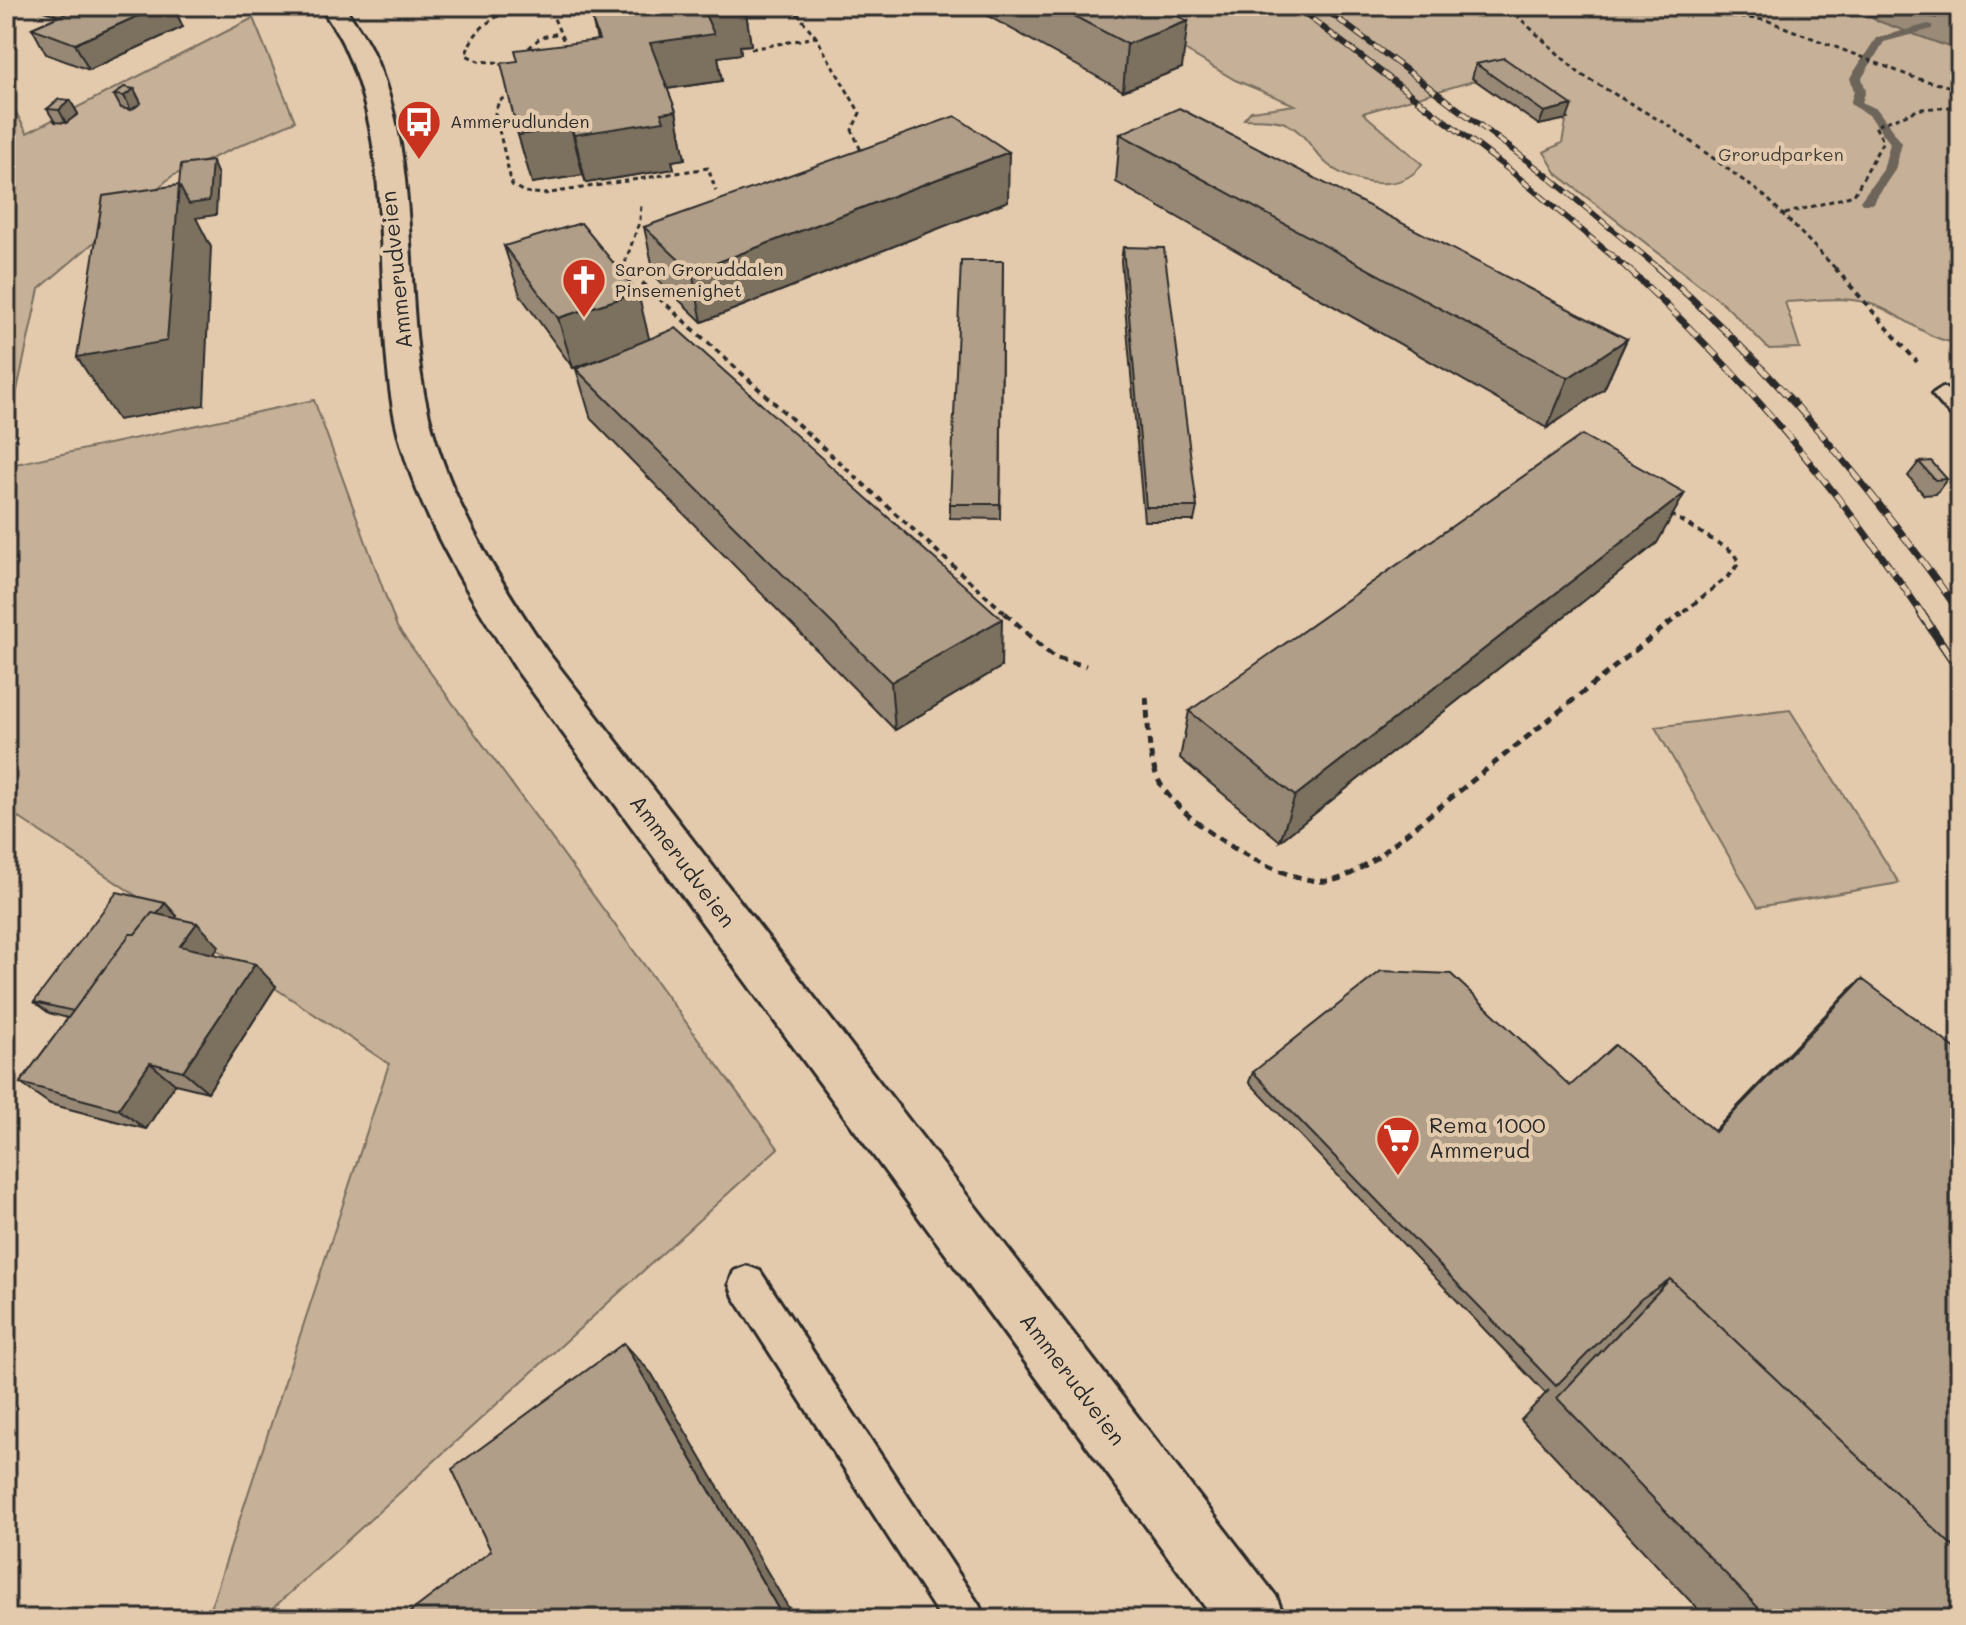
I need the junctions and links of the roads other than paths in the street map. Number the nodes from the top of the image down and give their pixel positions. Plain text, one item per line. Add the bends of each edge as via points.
1 (332, 6) edge
2 (1943, 394) road end
3 (1960, 412) edge
4 (747, 1284) dead end
5 (965, 1619) edge
6 (1253, 1619) edge

1 - 6 street, Ammerudveien via 357,42 375,92 411,409 441,505 492,600 532,661
2 - 3 lane
4 - 5 lane

